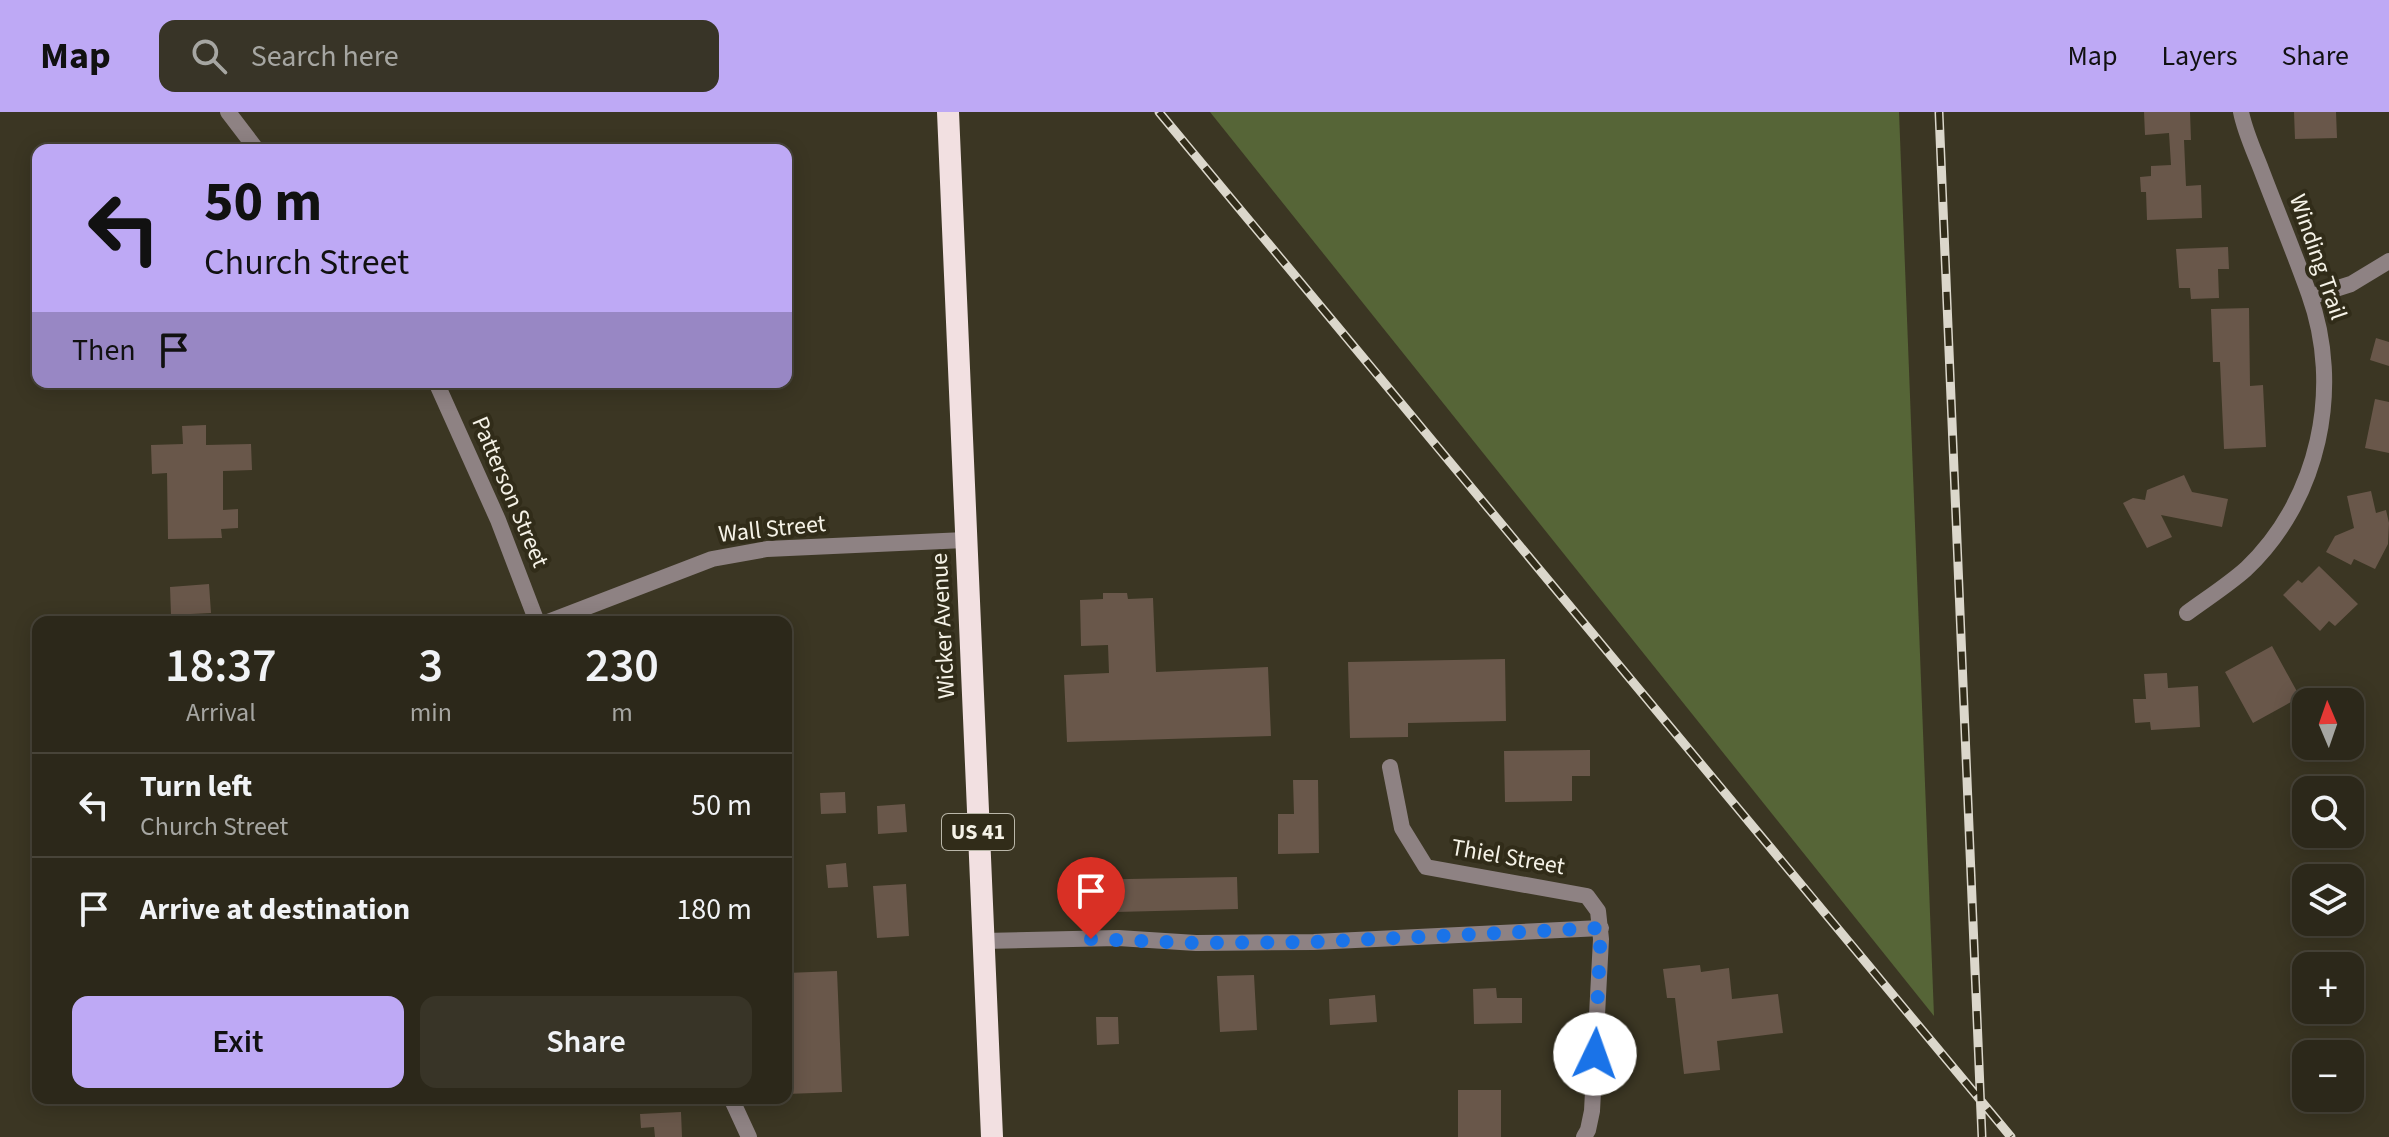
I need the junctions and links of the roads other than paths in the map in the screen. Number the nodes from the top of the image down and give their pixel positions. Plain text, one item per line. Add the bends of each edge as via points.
1 (228, 112) edge
2 (948, 112) edge
3 (2241, 112) edge
4 (252, 144) edge
5 (2389, 261) edge
6 (2310, 297) junction
7 (439, 388) edge
8 (965, 540) junction
9 (2187, 613) dead end
10 (535, 616) edge
11 (564, 616) edge
12 (1390, 767) dead end
13 (1601, 928) junction
14 (983, 941) junction
15 (734, 1104) edge
16 (749, 1137) edge
17 (992, 1137) edge
18 (1584, 1137) edge

1 - 4 street
2 - 8 highway, Wicker Avenue / US 41
3 - 6 street, Winding Trail
5 - 6 street via 2351,284
6 - 9 street, Winding Trail via 2322,341 2325,385 2319,442 2301,491 2276,534 2246,569
7 - 10 street, Patterson Street
8 - 11 street, Wall Street via 767,549 712,559
8 - 14 highway, Wicker Avenue / US 41
12 - 13 street, Thiel Street via 1402,828 1426,867 1587,896 1598,911
13 - 14 street via 1314,942
13 - 18 street via 1592,1111
14 - 17 highway, Wicker Avenue / US 41
15 - 16 street

